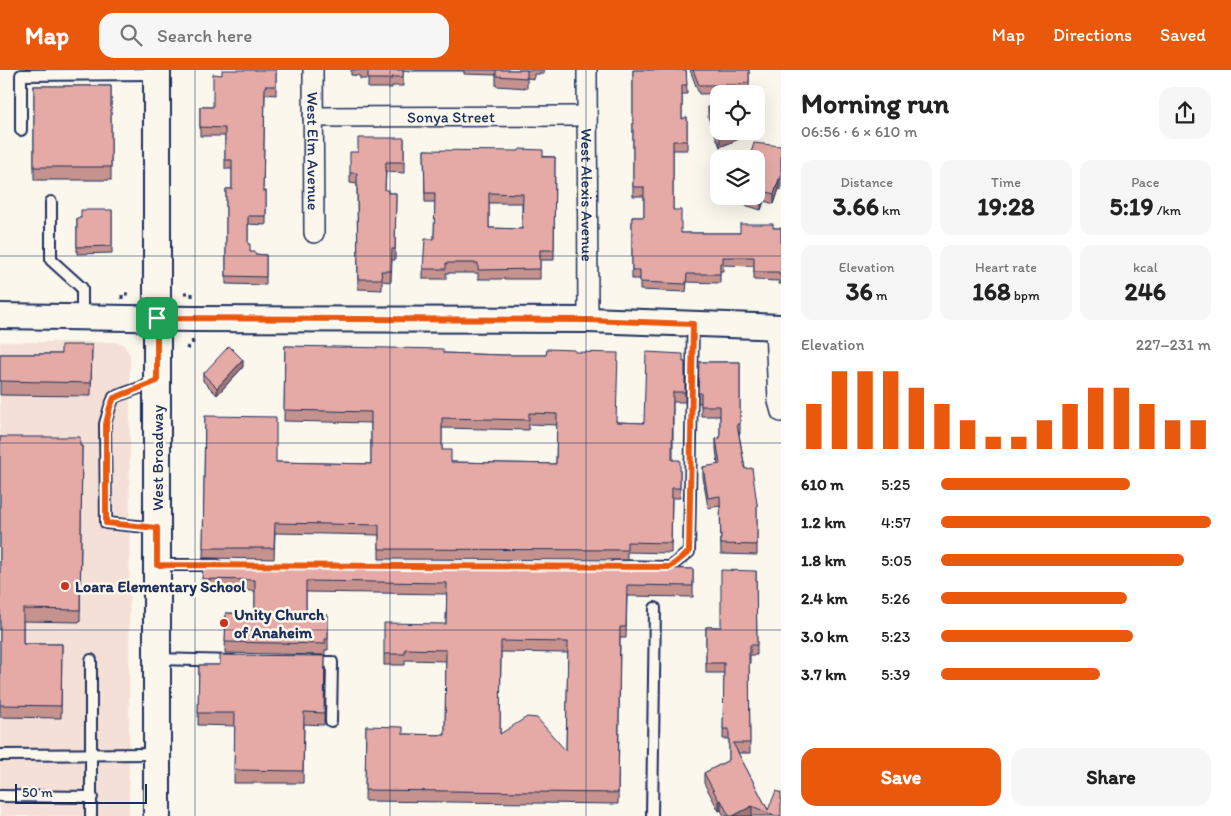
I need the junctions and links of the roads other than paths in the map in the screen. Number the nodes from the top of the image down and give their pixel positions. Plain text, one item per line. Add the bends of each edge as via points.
1 (313, 70) edge
2 (587, 70) edge
3 (157, 72) edge
4 (21, 73) edge
5 (587, 116) junction
6 (314, 117) junction
7 (21, 130) dead end
8 (51, 202) dead end
9 (314, 233) dead end
10 (0, 316) edge
11 (82, 317) junction
12 (157, 318) junction
13 (588, 320) junction
14 (693, 324) junction
15 (778, 327) edge
16 (157, 381) junction
17 (781, 412) edge
18 (157, 528) junction
19 (157, 565) junction
20 (223, 565) edge
21 (601, 566) edge
22 (655, 608) dead end
23 (157, 659) junction
24 (91, 660) dead end
25 (246, 661) edge
26 (303, 662) edge
27 (331, 720) dead end
28 (157, 754) junction
29 (0, 755) edge
30 (91, 755) junction
31 (0, 796) edge
32 (92, 797) junction
33 (91, 816) edge
34 (157, 816) edge
35 (652, 816) edge

1 - 6 street, West Elm Avenue
2 - 5 street, West Alexis Avenue
3 - 4 lane
3 - 12 main road, West Broadway
4 - 7 lane
5 - 6 street, Sonya Street
5 - 13 street, West Alexis Avenue
6 - 9 street, West Elm Avenue
8 - 11 lane via 51,260 82,288
10 - 11 street
11 - 12 street
12 - 13 street
12 - 16 main road, West Broadway
13 - 14 street
14 - 15 street
14 - 21 lane via 689,552 670,567
15 - 17 street via 778,401
16 - 18 main road, West Broadway
16 - 18 lane via 114,398 106,434 106,523
18 - 19 main road, West Broadway
19 - 20 lane
19 - 23 main road, West Broadway
22 - 35 lane
23 - 25 lane
23 - 28 main road, West Broadway
24 - 30 lane
26 - 27 lane via 332,662
28 - 30 lane
28 - 34 main road, West Broadway
29 - 30 lane
30 - 32 lane
31 - 32 lane
32 - 33 lane

